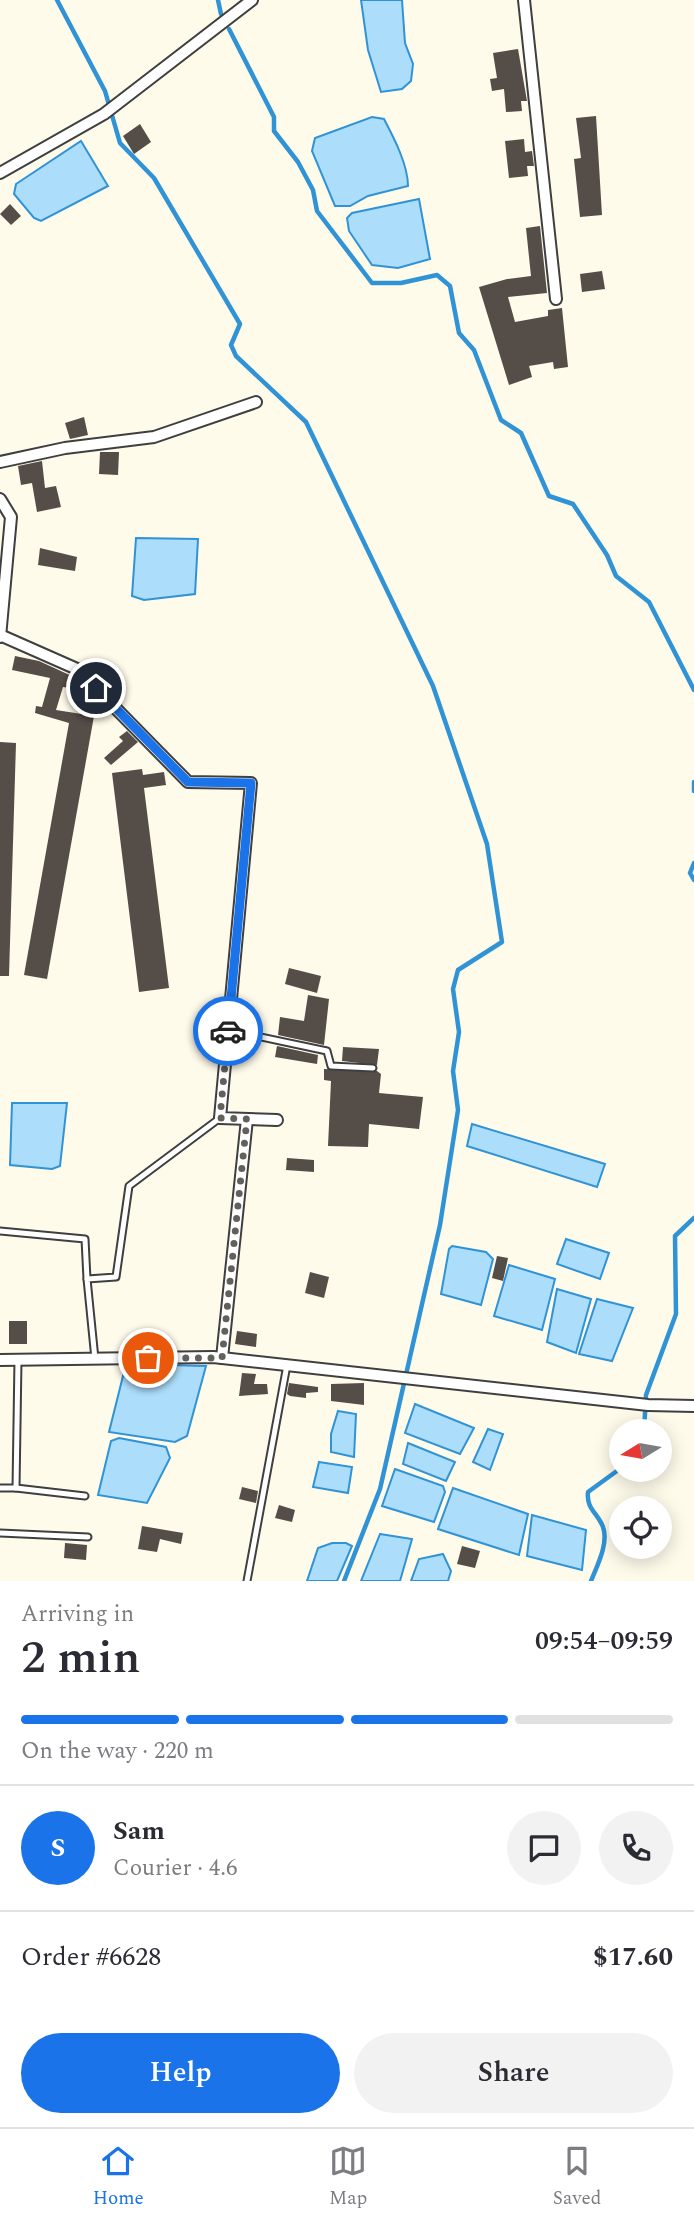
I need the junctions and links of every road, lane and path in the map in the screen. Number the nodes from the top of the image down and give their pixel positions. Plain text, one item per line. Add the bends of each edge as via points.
1 (252, 0) edge
2 (524, 0) edge
3 (0, 173) edge
4 (556, 299) dead end
5 (256, 402) dead end
6 (0, 462) edge
7 (0, 499) edge
8 (0, 636) edge
9 (228, 1030) junction
10 (373, 1068) dead end
11 (220, 1118) junction
12 (247, 1119) junction
13 (277, 1120) dead end
14 (0, 1231) edge
15 (88, 1279) junction
16 (222, 1358) junction
17 (95, 1359) junction
18 (0, 1360) edge
19 (18, 1360) junction
20 (287, 1365) junction
21 (694, 1406) edge
22 (0, 1488) edge
23 (16, 1488) junction
24 (85, 1496) dead end
25 (0, 1533) edge
26 (88, 1537) dead end
27 (247, 1581) edge

1 - 3 street via 104,114
2 - 4 street
5 - 6 street via 154,437
7 - 8 street via 11,517
8 - 9 street via 77,669 188,782 251,783
9 - 10 lane via 327,1051 331,1066
9 - 11 street
11 - 12 street
11 - 15 lane via 129,1186 116,1277
12 - 13 street
12 - 16 street
14 - 15 lane via 85,1239
15 - 17 lane
16 - 17 street
16 - 20 street
17 - 19 street
18 - 19 street
19 - 23 lane
20 - 21 street
20 - 27 lane
22 - 23 lane
23 - 24 lane
25 - 26 lane

